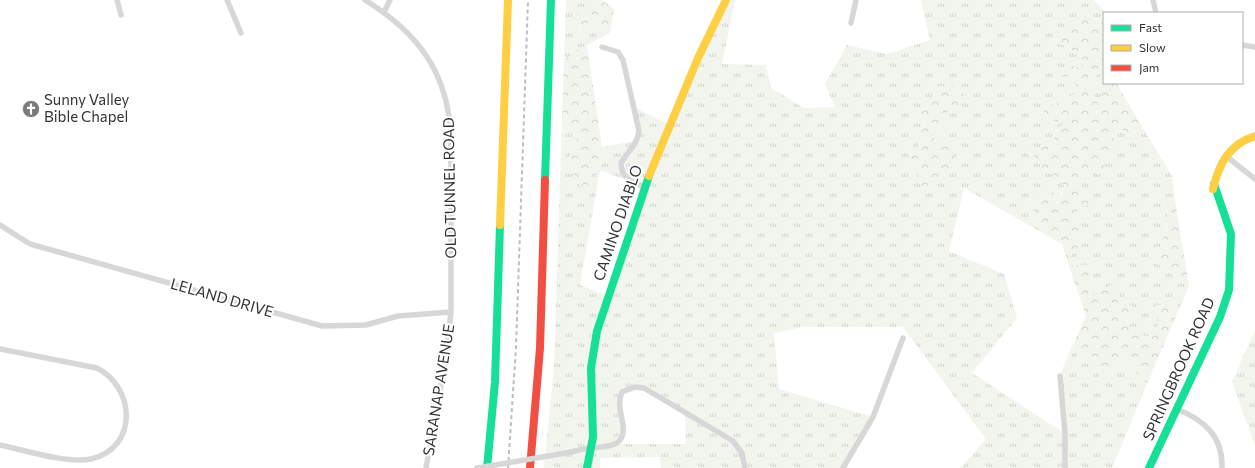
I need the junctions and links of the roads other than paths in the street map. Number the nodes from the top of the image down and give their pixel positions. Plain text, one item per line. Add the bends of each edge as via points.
1 (117, 0) edge
2 (227, 0) edge
3 (365, 0) edge
4 (390, 0) edge
5 (508, 0) edge
6 (552, 0) edge
7 (726, 0) edge
8 (856, 0) edge
9 (1153, 0) edge
10 (384, 12) junction
11 (1156, 12) edge
12 (121, 15) dead end
13 (850, 23) dead end
14 (241, 33) dead end
15 (1243, 45) edge
16 (1255, 46) edge
17 (602, 47) dead end
18 (1255, 136) edge
19 (1255, 141) edge
20 (1227, 155) junction
21 (1255, 179) edge
22 (644, 187) junction
23 (0, 226) edge
24 (451, 312) junction
25 (903, 338) dead end
26 (0, 349) edge
27 (1060, 376) dead end
28 (1177, 408) junction
29 (0, 445) edge
30 (591, 448) junction
31 (426, 468) edge
32 (477, 468) edge
33 (487, 468) edge
34 (530, 468) edge
35 (587, 468) edge
36 (745, 468) edge
37 (843, 468) edge
38 (1065, 468) edge
39 (1149, 468) edge
40 (1222, 468) edge

1 - 12 street
2 - 14 street
3 - 10 street, OLD TUNNEL ROAD
4 - 10 street
5 - 33 main road via 495,382
6 - 34 main road via 540,356
7 - 22 main road, CAMINO DIABLO via 698,58
8 - 13 street
9 - 11 street
10 - 24 street, OLD TUNNEL ROAD via 404,28 422,48 436,73 448,110 451,144
15 - 16 street
17 - 22 street via 618,52 623,60 639,131 634,147 621,163 621,170 624,177
18 - 20 main road via 1238,143
19 - 20 main road
20 - 21 street
20 - 28 main road, SPRINGBROOK ROAD via 1217,172 1214,184 1229,223 1232,270 1220,317
22 - 30 main road, CAMINO DIABLO via 597,331 591,368
23 - 24 street, LELAND DRIVE via 30,244 322,326 366,325 398,316
24 - 31 street, SARANAP AVENUE
25 - 37 street via 872,417
26 - 29 street via 97,368 106,373 122,391 126,403 126,418 125,429 120,438 101,455 90,459 65,458
27 - 38 street
28 - 39 main road, SPRINGBROOK ROAD
28 - 40 street via 1194,416 1208,427 1220,448
30 - 32 street, bridge
30 - 35 main road, CAMINO DIABLO
30 - 36 street via 606,448 621,440 624,430 619,399 622,392 635,387 644,388 733,441 742,453

